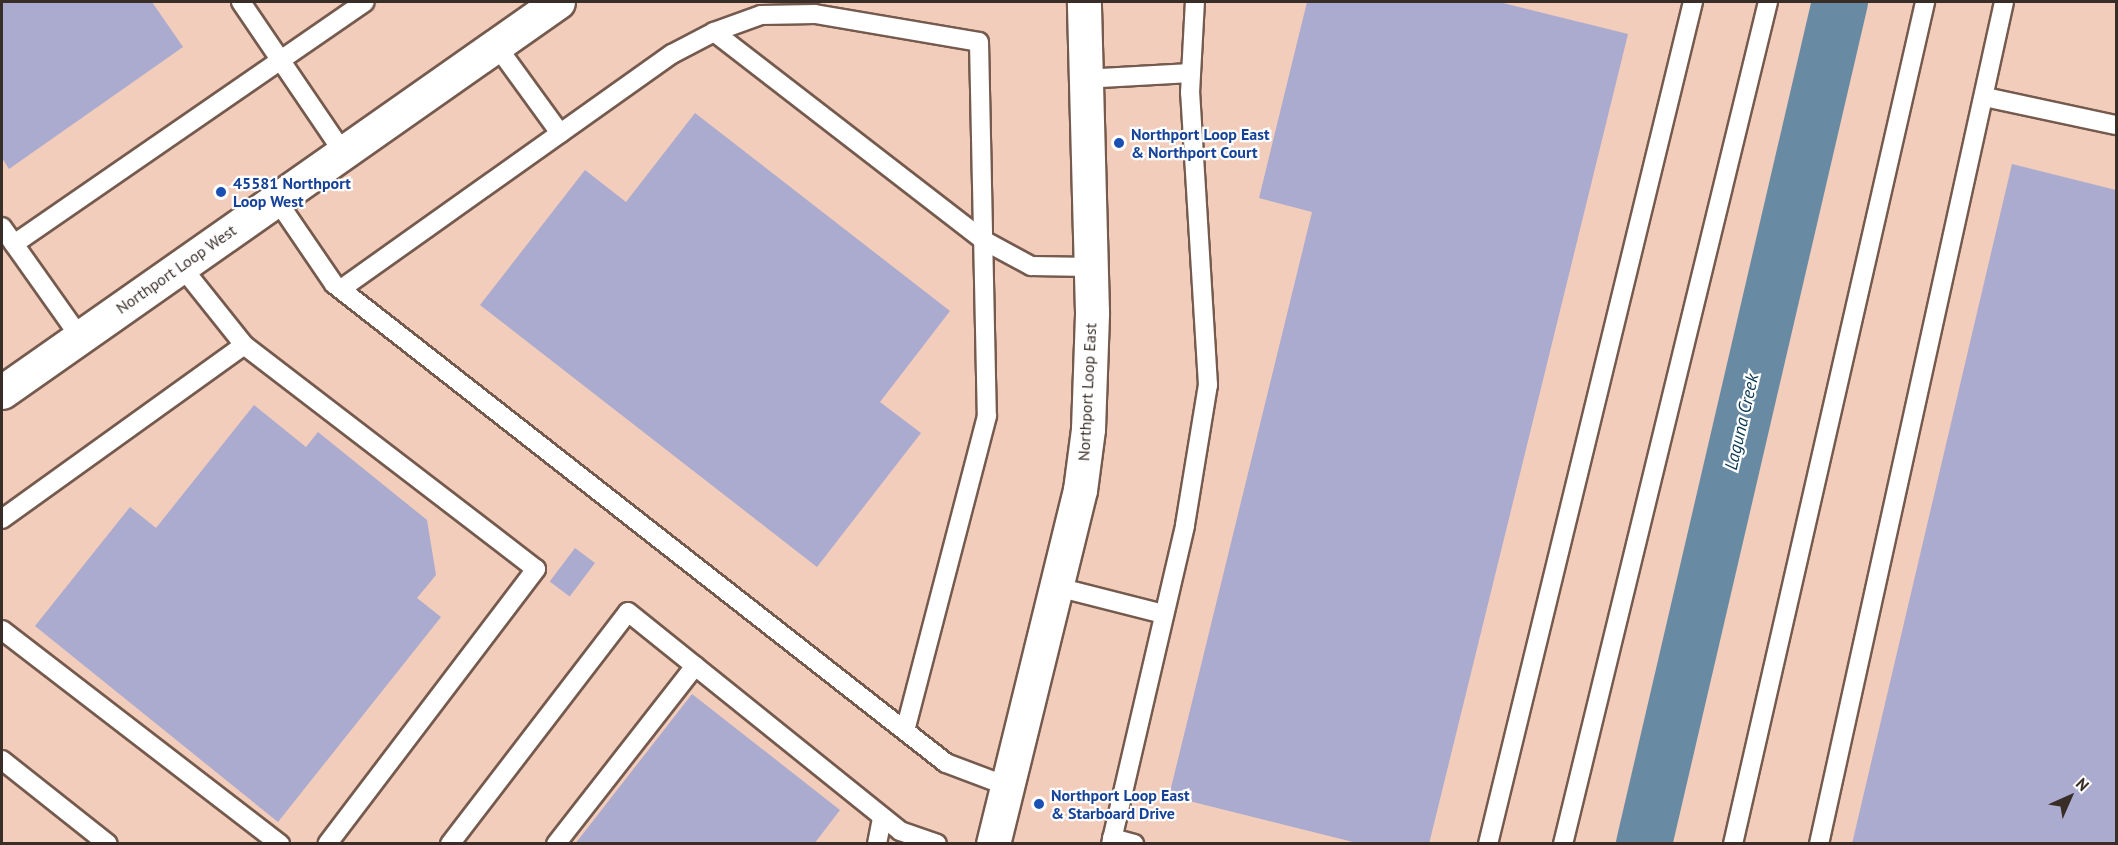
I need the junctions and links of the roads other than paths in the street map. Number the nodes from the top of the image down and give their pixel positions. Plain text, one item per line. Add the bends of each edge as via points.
1 (241, 2) edge
2 (365, 2) edge
3 (558, 2) edge
4 (1084, 2) edge
5 (1195, 2) edge
6 (1693, 2) edge
7 (1768, 2) edge
8 (1925, 2) edge
9 (2004, 2) edge
10 (714, 32) junction
11 (496, 45) junction
12 (281, 60) junction
13 (1191, 73) junction
14 (1083, 79) junction
15 (1985, 97) junction
16 (2116, 125) edge
17 (560, 133) junction
18 (343, 152) junction
19 (276, 199) junction
20 (2, 227) edge
21 (983, 240) junction
22 (14, 244) junction
23 (181, 266) junction
24 (1090, 267) junction
25 (341, 289) junction
26 (80, 337) junction
27 (244, 345) junction
28 (5, 382) edge
29 (2, 519) edge
30 (1056, 587) junction
31 (1164, 614) junction
32 (2, 630) edge
33 (695, 666) junction
34 (904, 731) junction
35 (2, 760) edge
36 (1007, 786) junction
37 (882, 818) junction
38 (1111, 841) edge
39 (108, 843) edge
40 (280, 843) edge
41 (327, 843) edge
42 (450, 843) edge
43 (556, 843) edge
44 (877, 843) edge
45 (937, 843) edge
46 (993, 843) edge
47 (1134, 843) edge
48 (1488, 843) edge
49 (1563, 843) edge
50 (1733, 843) edge
51 (1819, 843) edge

1 - 12 lane
2 - 12 lane
3 - 11 street, Northport Loop West
4 - 14 street, Northport Loop East
5 - 13 lane
6 - 48 lane
7 - 49 lane
8 - 50 lane
9 - 15 lane
10 - 17 lane via 672,54
10 - 21 lane
10 - 21 lane via 761,15 815,14 979,42
11 - 17 lane
11 - 18 street, Northport Loop West
12 - 18 lane
12 - 22 lane
13 - 14 lane
13 - 31 lane via 1208,385 1185,525
14 - 24 street, Northport Loop East
15 - 16 lane
15 - 51 lane
17 - 25 lane
18 - 19 street, Northport Loop West
19 - 23 street, Northport Loop West
19 - 25 lane
20 - 22 lane
21 - 24 lane via 1031,266
21 - 34 lane via 987,416
22 - 26 lane
23 - 26 street, Northport Loop West
23 - 27 lane
24 - 30 street, Northport Loop East via 1088,429 1080,489
25 - 34 lane
26 - 28 street, Northport Loop West
27 - 29 lane
27 - 41 lane via 536,569
30 - 31 lane
30 - 36 street, Northport Loop East
31 - 38 lane
32 - 40 lane
33 - 37 lane
33 - 42 lane via 628,612
33 - 43 lane
34 - 36 lane via 946,763
35 - 39 lane
36 - 46 street, Northport Loop East
37 - 44 lane
37 - 45 lane via 900,831
38 - 47 lane

